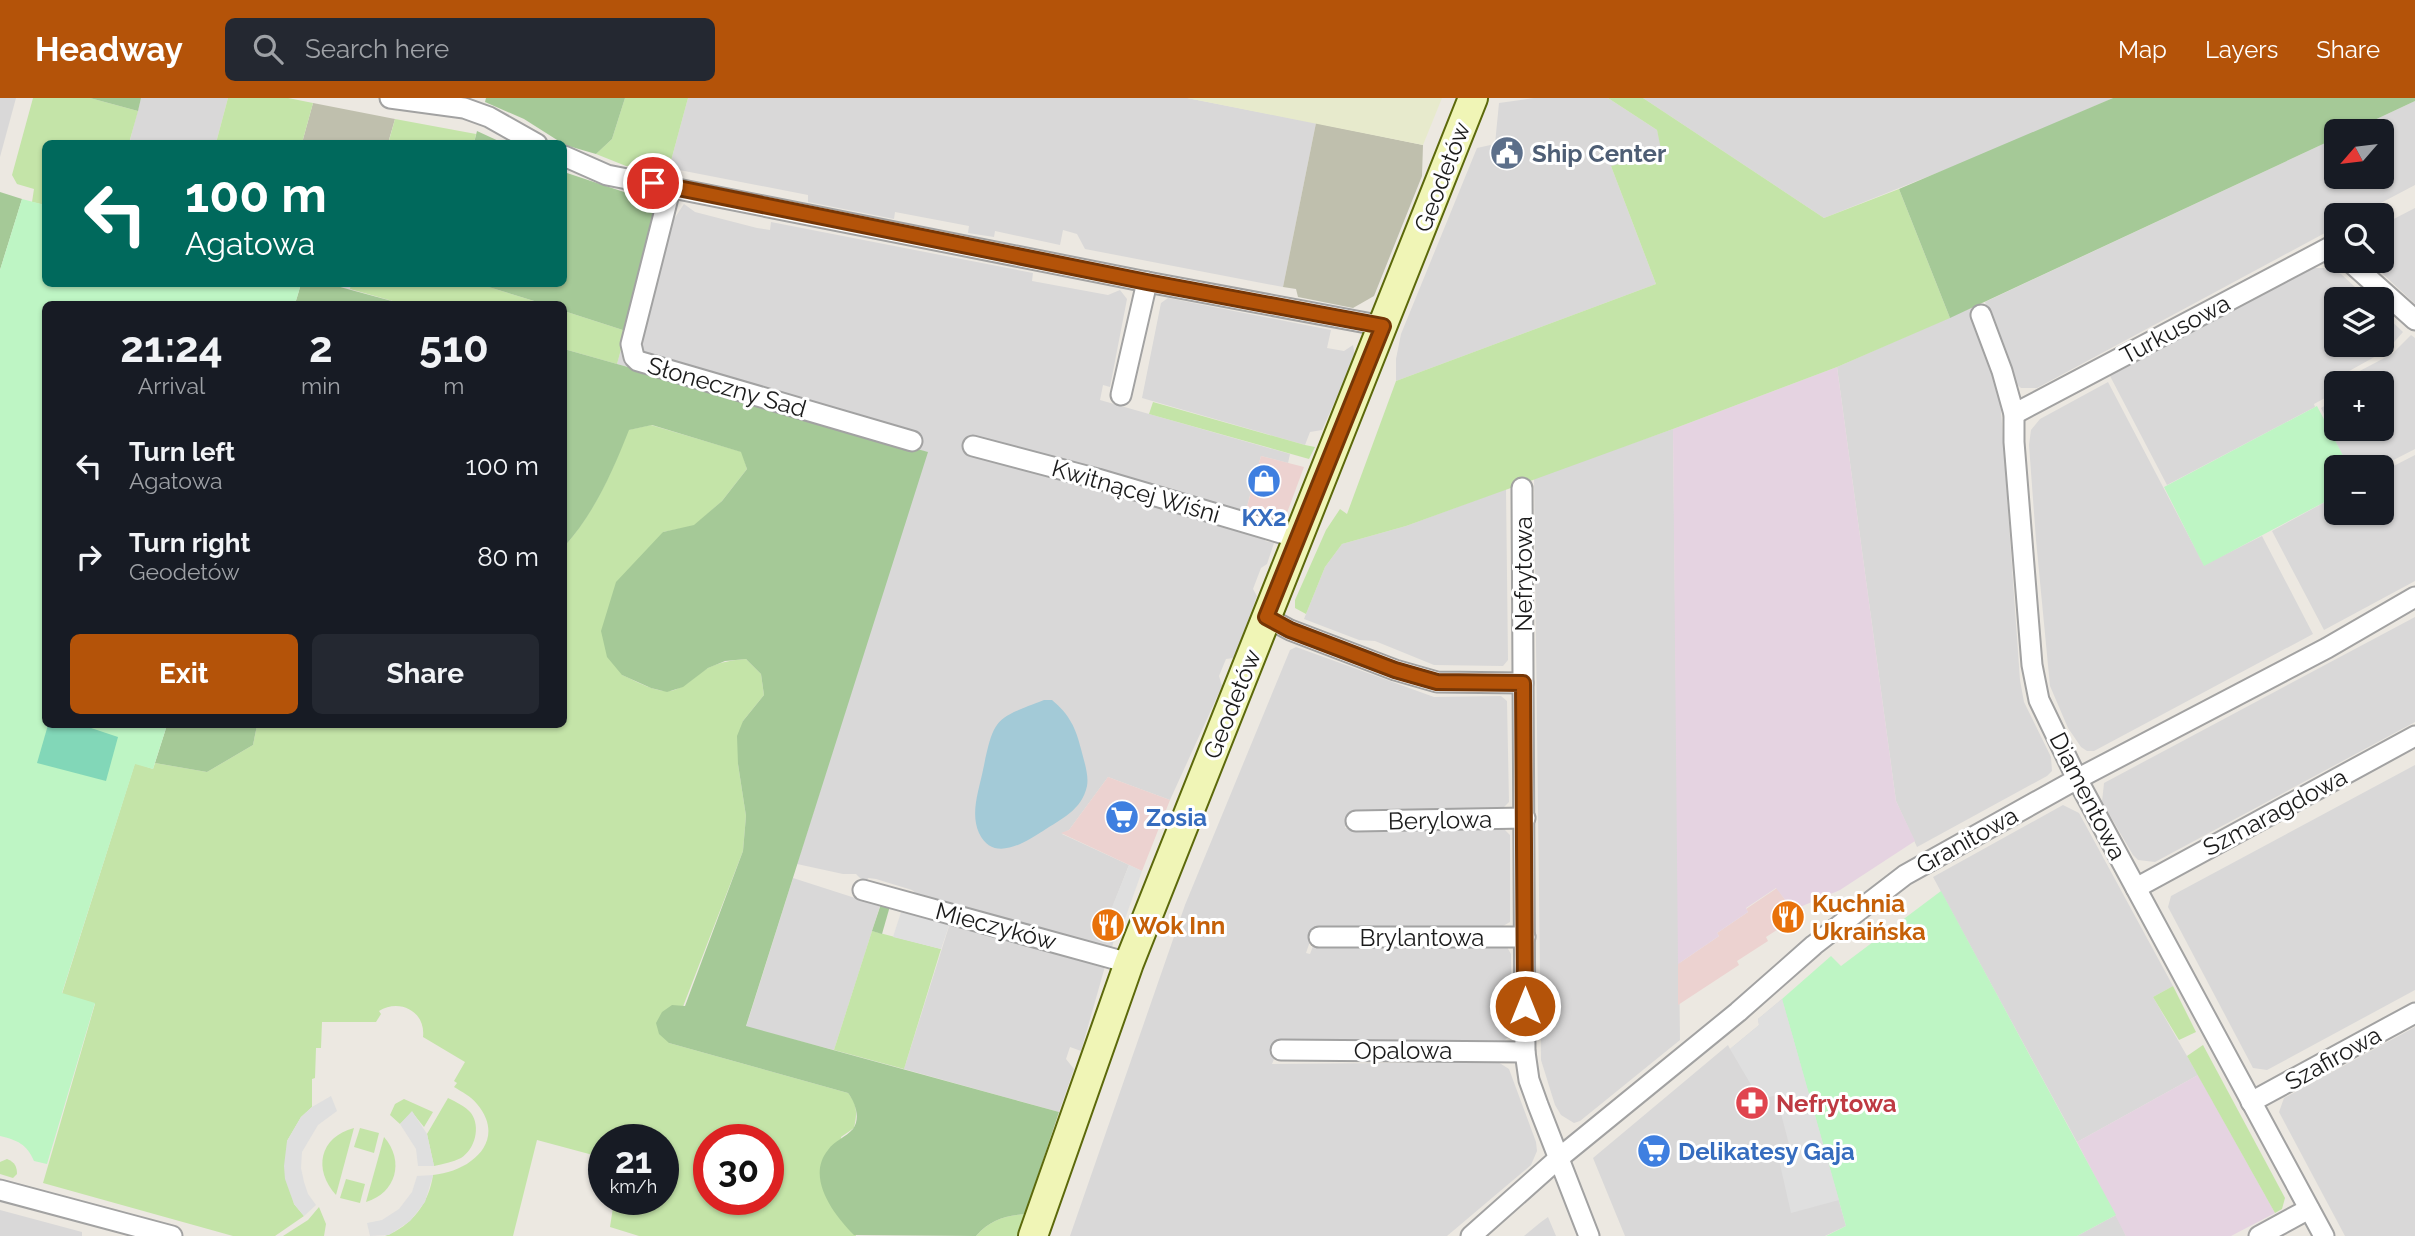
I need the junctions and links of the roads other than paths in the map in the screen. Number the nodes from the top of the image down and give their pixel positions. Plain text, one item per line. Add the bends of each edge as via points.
1 (390, 98) edge
2 (1473, 98) edge
3 (530, 140) edge
4 (567, 157) edge
5 (671, 186) junction
6 (2324, 250) edge
7 (2362, 273) edge
8 (1147, 282) junction
9 (1981, 315) dead end
10 (2415, 320) edge
11 (1383, 326) junction
12 (1121, 396) dead end
13 (2014, 414) junction
14 (912, 441) dead end
15 (973, 446) dead end
16 (1522, 488) dead end
17 (1298, 538) junction
18 (2415, 597) edge
19 (1266, 617) junction
20 (1523, 683) junction
21 (2415, 736) edge
22 (2077, 779) junction
23 (1524, 818) junction
24 (1356, 821) dead end
25 (2136, 887) junction
26 (863, 890) dead end
27 (1319, 937) dead end
28 (1525, 937) junction
29 (1129, 963) junction
30 (2415, 1013) edge
31 (1281, 1050) dead end
32 (1525, 1052) junction
33 (2251, 1102) junction
34 (1559, 1158) junction
35 (0, 1190) edge
36 (2309, 1209) junction
37 (172, 1236) edge
38 (1034, 1236) edge
39 (1471, 1236) edge
40 (1590, 1236) edge
41 (2259, 1236) edge
42 (2324, 1236) edge

1 - 3 street via 464,108
2 - 11 street, Geodetów
4 - 5 street via 607,174
5 - 8 street
5 - 14 street, Słoneczny Sad via 631,344 634,357
6 - 13 street, Turkusowa
7 - 10 street
8 - 11 street
8 - 12 street
9 - 13 street, Diamentowa
11 - 17 street, Geodetów
13 - 22 street, Diamentowa via 2032,666 2039,700
15 - 17 street, Kwitnącej Wiśni
16 - 20 street, Nefrytowa
17 - 19 street, Geodetów
18 - 22 street, Granitowa
19 - 20 street via 1395,670 1437,682
19 - 29 street, Geodetów
20 - 23 street, Nefrytowa
21 - 25 street, Szmaragdowa
22 - 25 street, Diamentowa
22 - 34 street, Granitowa via 1905,875
23 - 24 street, Berylowa
23 - 28 street, Nefrytowa
25 - 33 street, Diamentowa
26 - 29 street, Mieczyków
27 - 28 street, Brylantowa
28 - 32 street, Nefrytowa
29 - 38 street, Geodetów
30 - 33 street, Szafirowa
31 - 32 street, Opalowa
32 - 34 street, Nefrytowa via 1529,1080
33 - 36 street, Diamentowa
34 - 39 street, Granitowa
34 - 40 street, Nefrytowa
35 - 37 street
36 - 41 street
36 - 42 street, Diamentowa

